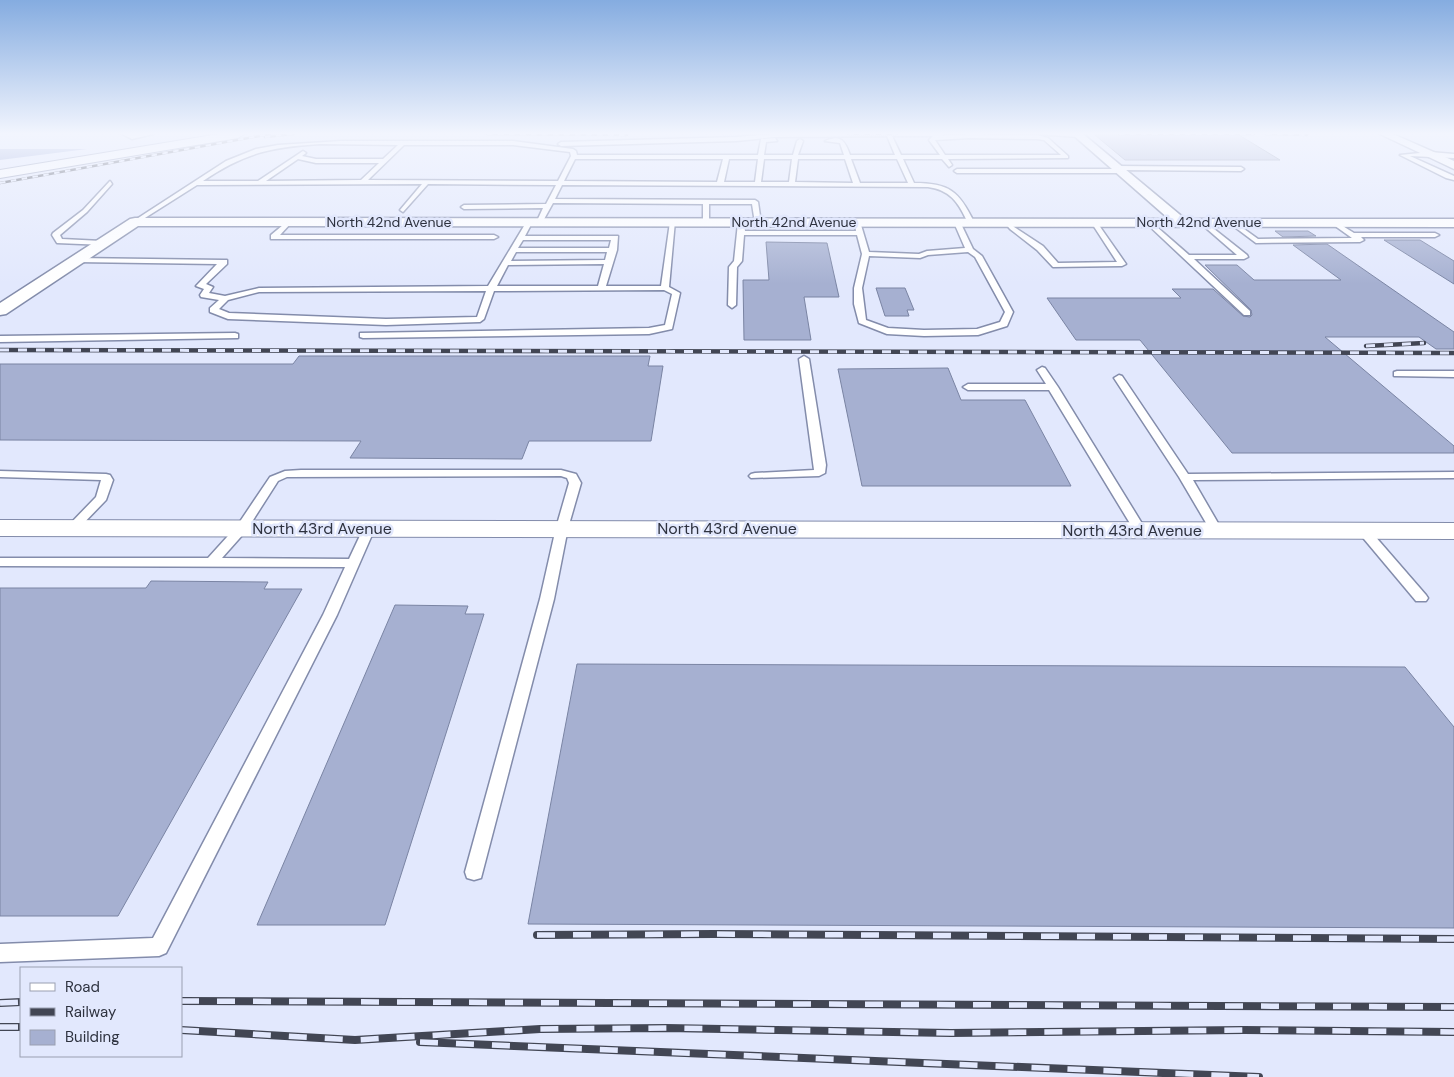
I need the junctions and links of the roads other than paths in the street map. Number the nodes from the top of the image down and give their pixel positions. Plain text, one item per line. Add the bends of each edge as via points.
1 (109, 184) edge
2 (193, 184) edge
3 (425, 184) edge
4 (559, 184) edge
5 (674, 184) edge
6 (871, 184) edge
7 (1136, 184) edge
8 (912, 185) joint
9 (670, 202) junction
10 (706, 202) junction
11 (550, 204) junction
12 (464, 207) dead end
13 (403, 210) dead end
14 (535, 221) junction
15 (135, 222) junction
16 (289, 222) junction
17 (420, 222) junction
18 (673, 222) junction
19 (706, 222) junction
20 (971, 222) junction
21 (1008, 222) junction
22 (1094, 222) junction
23 (1148, 222) junction
24 (1181, 222) junction
25 (1202, 222) junction
26 (1231, 222) junction
27 (1332, 222) junction
28 (758, 223) junction
29 (1415, 223) junction
30 (1454, 223) edge
31 (741, 228) junction
32 (859, 228) junction
33 (1352, 235) junction
34 (408, 236) junction
35 (494, 237) dead end
36 (520, 238) junction
37 (102, 243) junction
38 (514, 250) junction
39 (612, 250) junction
40 (970, 250) junction
41 (866, 254) junction
42 (1187, 257) junction
43 (76, 260) junction
44 (610, 262) junction
45 (506, 263) junction
46 (601, 288) junction
47 (665, 288) junction
48 (492, 289) junction
49 (225, 298) junction
50 (732, 305) dead end
51 (0, 310) edge
52 (1248, 313) dead end
53 (480, 320) junction
54 (484, 334) junction
55 (363, 335) dead end
56 (235, 336) dead end
57 (0, 339) edge
58 (804, 359) dead end
59 (1042, 370) dead end
60 (1397, 374) dead end
61 (1454, 374) edge
62 (1119, 378) dead end
63 (1053, 386) junction
64 (968, 387) dead end
65 (0, 474) edge
66 (1454, 475) edge
67 (755, 476) dead end
68 (1184, 477) junction
69 (73, 527) junction
70 (242, 528) junction
71 (370, 528) junction
72 (562, 528) junction
73 (3, 530) edge
74 (1140, 530) junction
75 (1216, 530) junction
76 (1363, 530) junction
77 (1454, 531) edge
78 (0, 562) edge
79 (212, 562) junction
80 (354, 563) junction
81 (1421, 598) dead end
82 (474, 872) dead end
83 (0, 953) edge

1 - 37 lane via 56,235 60,240
2 - 15 lane
3 - 13 lane
4 - 11 lane
5 - 9 lane
6 - 8 lane
7 - 24 street
8 - 20 lane via 950,190
9 - 10 lane
9 - 11 lane
10 - 19 lane
10 - 28 lane via 755,202
11 - 12 lane
11 - 14 lane
14 - 17 street, North 42nd Avenue
14 - 18 street, North 42nd Avenue
14 - 36 lane
15 - 16 street, North 42nd Avenue
15 - 37 street
16 - 17 street, North 42nd Avenue
16 - 34 lane via 274,237
17 - 34 lane
18 - 19 street, North 42nd Avenue
18 - 47 lane
19 - 31 street, North 42nd Avenue
20 - 21 street, North 42nd Avenue
20 - 32 street, North 42nd Avenue
20 - 40 lane via 958,225
21 - 22 street, North 42nd Avenue
21 - 22 lane via 1056,265 1122,264
22 - 23 street, North 42nd Avenue
23 - 24 street, North 42nd Avenue
23 - 42 lane
24 - 25 street, North 42nd Avenue
25 - 26 street, North 42nd Avenue
25 - 42 lane via 1244,257
26 - 27 street, North 42nd Avenue
26 - 33 lane via 1256,240 1360,240
27 - 29 street, North 42nd Avenue
27 - 33 lane
28 - 31 street, North 42nd Avenue
28 - 32 street, North 42nd Avenue
29 - 30 street, North 42nd Avenue
29 - 33 lane via 1435,235
31 - 32 lane
31 - 50 lane via 738,261 733,267
32 - 41 lane
34 - 35 lane
36 - 38 lane
36 - 39 lane via 615,238
37 - 43 street
38 - 39 lane
38 - 45 lane
39 - 44 lane
40 - 41 lane via 920,256
40 - 41 lane via 978,256 1009,312 1004,324 978,332 887,330 862,321 858,306 859,275
42 - 52 lane
43 - 49 lane via 224,262 200,286 210,287 204,295
43 - 51 street
44 - 45 lane
44 - 46 lane
45 - 48 lane
46 - 47 lane
46 - 48 lane
47 - 54 lane via 676,293 669,327 649,331
48 - 49 lane via 259,290
48 - 53 lane
49 - 53 lane via 213,310 228,316 386,322
53 - 54 lane
54 - 55 lane
56 - 57 lane
58 - 67 lane via 819,474
59 - 63 lane
60 - 61 lane
62 - 68 lane
63 - 64 lane
63 - 74 lane
65 - 69 lane via 106,477 102,498
66 - 68 lane
68 - 75 lane
69 - 70 main road, North 43rd Avenue
69 - 73 main road, North 43rd Avenue
70 - 71 main road, North 43rd Avenue
70 - 72 lane via 274,479 285,474 321,472 561,473 572,476 574,484
70 - 79 lane
71 - 72 main road, North 43rd Avenue
71 - 80 lane
72 - 74 main road, North 43rd Avenue
72 - 82 lane via 547,599
74 - 75 main road, North 43rd Avenue
75 - 76 main road, North 43rd Avenue
76 - 77 main road, North 43rd Avenue
76 - 81 lane
78 - 79 lane
79 - 80 lane
80 - 83 lane via 159,947

